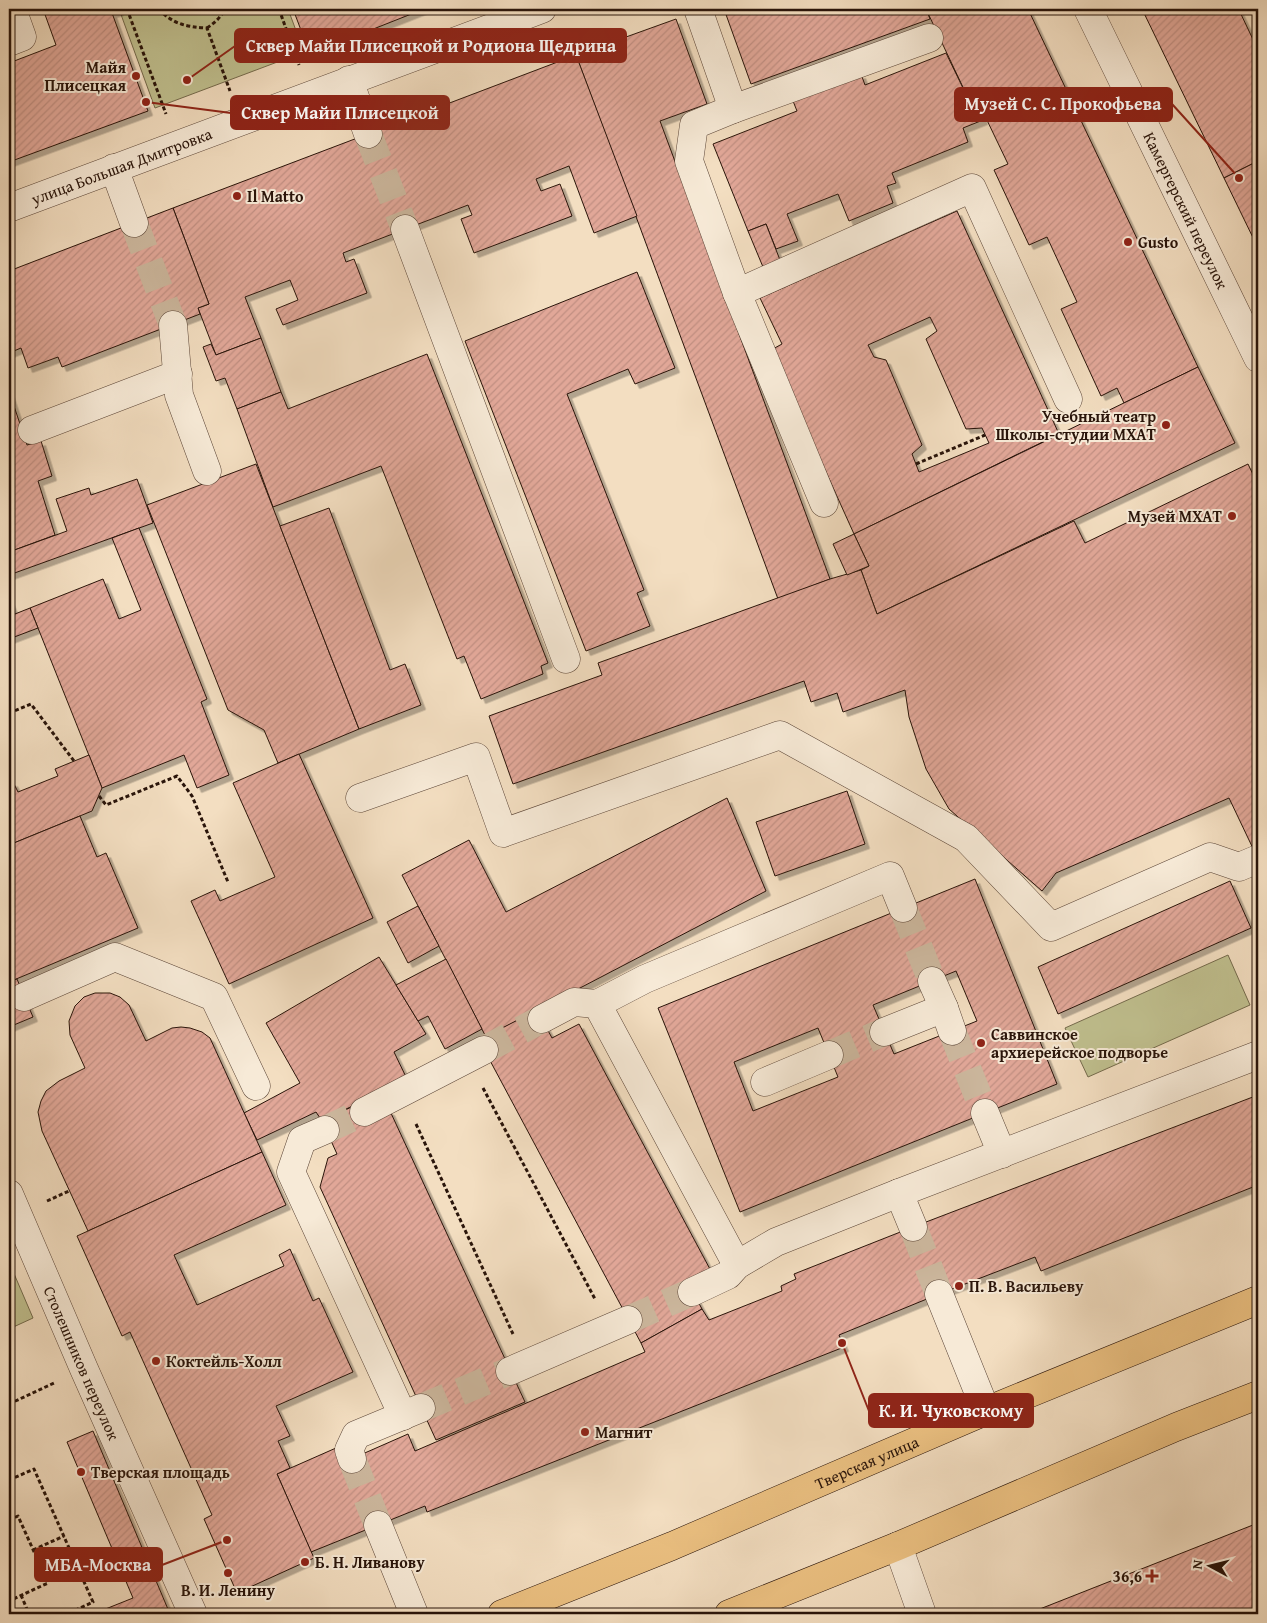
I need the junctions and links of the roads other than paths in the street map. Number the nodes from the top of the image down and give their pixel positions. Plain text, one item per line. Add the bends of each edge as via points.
1 (12, 9) edge
2 (540, 9) edge
3 (698, 9) edge
4 (1088, 9) edge
5 (929, 38) dead end
6 (9, 42) edge
7 (349, 80) junction
8 (733, 109) junction
9 (368, 134) tunnel mouth
10 (114, 168) junction
11 (9, 208) edge
12 (134, 223) tunnel mouth
13 (405, 230) tunnel mouth
14 (738, 293) junction
15 (173, 325) tunnel mouth
16 (1258, 358) edge
17 (178, 374) junction
18 (1068, 399) dead end
19 (32, 430) dead end
20 (207, 471) dead end
21 (824, 503) dead end
22 (566, 659) dead end
23 (360, 798) dead end
24 (1258, 859) edge
25 (903, 908) tunnel mouth
26 (932, 980) tunnel mouth
27 (24, 997) dead end
28 (597, 1004) junction
29 (542, 1019) tunnel mouth
30 (884, 1032) tunnel mouth
31 (484, 1050) tunnel mouth
32 (1258, 1054) edge
33 (829, 1055) tunnel mouth
34 (765, 1082) dead end
35 (256, 1086) dead end
36 (364, 1112) tunnel mouth
37 (985, 1113) tunnel mouth
38 (325, 1130) tunnel mouth
39 (1002, 1154) junction
40 (899, 1193) junction
41 (9, 1194) edge
42 (913, 1227) tunnel mouth
43 (737, 1265) junction
44 (692, 1292) tunnel mouth
45 (939, 1294) tunnel mouth
46 (1258, 1300) edge
47 (619, 1324) tunnel mouth
48 (519, 1367) tunnel mouth
49 (1258, 1395) edge
50 (986, 1411) junction
51 (352, 1459) tunnel mouth
52 (378, 1525) tunnel mouth
53 (898, 1546) junction
54 (193, 1614) edge
55 (414, 1614) edge
56 (502, 1614) edge
57 (729, 1614) edge
58 (922, 1614) edge

1 - 6 street via 22,37
2 - 7 street, улица Большая Дмитровка
3 - 8 street
4 - 16 street, Камергерский переулок
5 - 8 street
7 - 9 street
7 - 10 street, улица Большая Дмитровка
8 - 14 street via 694,124 689,161
10 - 11 street, улица Большая Дмитровка
10 - 12 street
13 - 22 street
14 - 18 street via 972,188
14 - 21 street
15 - 17 street
17 - 19 street
17 - 20 street via 179,395
23 - 24 street via 476,757 503,833 780,735 966,838 1051,927 1210,856 1239,867
25 - 28 street via 890,876 645,979
26 - 30 street via 948,1019
27 - 35 street via 115,957 214,997
28 - 29 street via 574,1002
28 - 43 street
31 - 36 street
32 - 39 street
33 - 34 street
37 - 39 street
38 - 51 street via 302,1140 291,1172 412,1412 356,1436 349,1450
39 - 40 street
40 - 42 street
40 - 43 street via 776,1242
41 - 54 street, Столешников переулок
43 - 44 street via 728,1275
45 - 50 street
46 - 50 main road, Тверская улица
47 - 48 street
49 - 53 main road
50 - 56 main road, Тверская улица via 672,1546
52 - 55 street
53 - 57 main road
53 - 58 street

